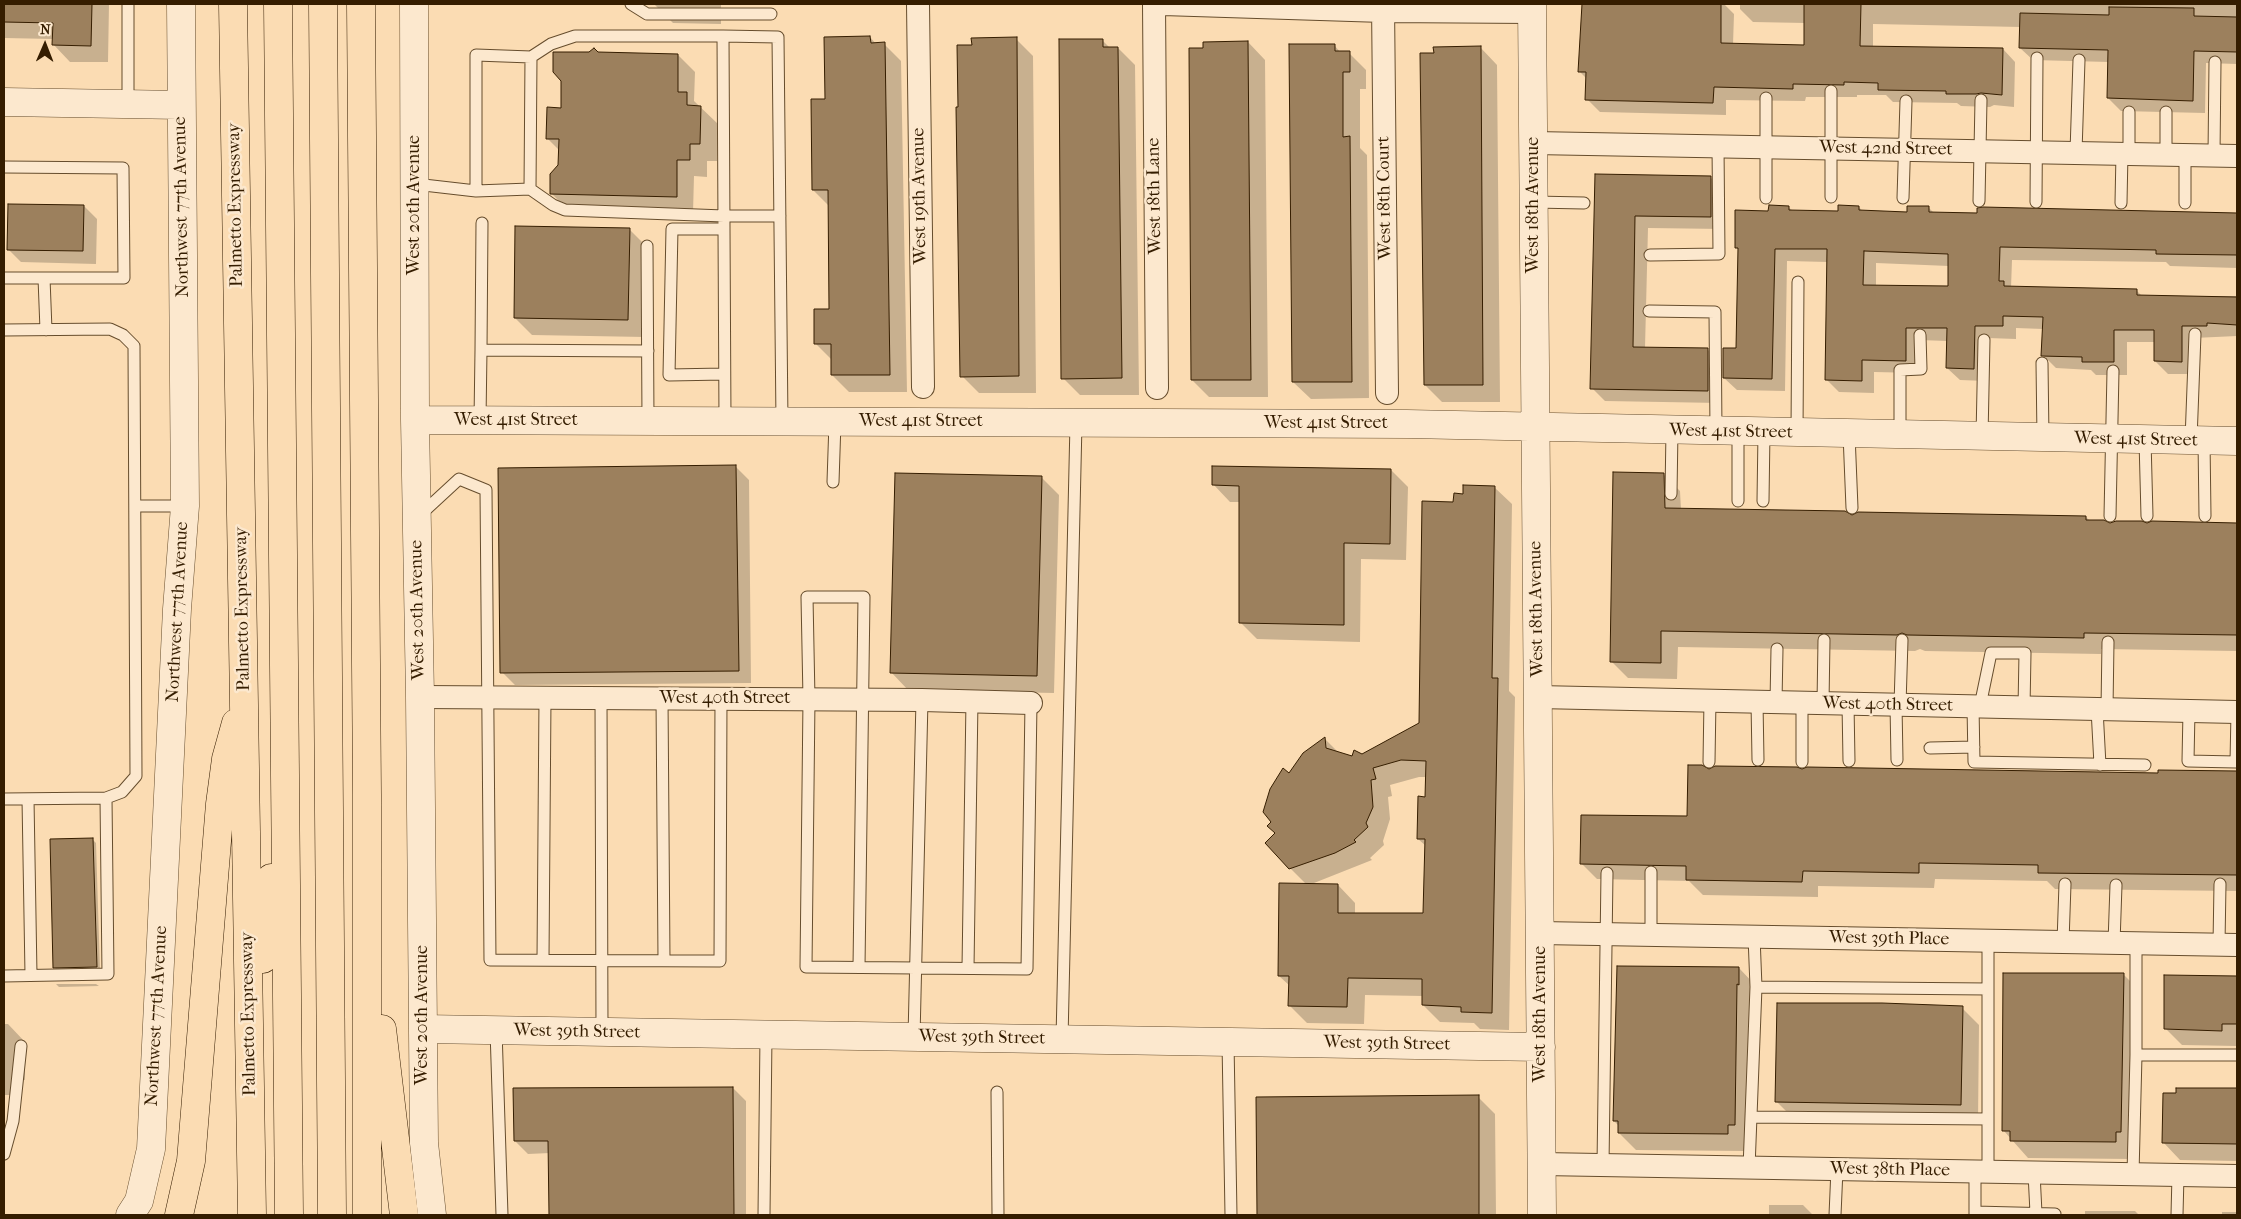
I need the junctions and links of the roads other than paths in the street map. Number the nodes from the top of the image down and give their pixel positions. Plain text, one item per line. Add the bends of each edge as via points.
1 (128, 4) edge
2 (181, 4) edge
3 (233, 4) edge
4 (278, 4) edge
5 (323, 4) edge
6 (361, 4) edge
7 (414, 4) edge
8 (631, 4) edge
9 (918, 4) edge
10 (1154, 4) edge
11 (1163, 4) edge
12 (1383, 7) edge
13 (1532, 8) edge
14 (771, 14) dead end
15 (723, 36) junction
16 (531, 57) junction
17 (2037, 58) dead end
18 (2079, 60) dead end
19 (2215, 62) dead end
20 (1831, 90) dead end
21 (1766, 98) dead end
22 (1981, 100) dead end
23 (1906, 101) dead end
24 (4, 102) edge
25 (128, 105) junction
26 (181, 105) junction
27 (2129, 112) dead end
28 (2166, 112) dead end
29 (1534, 143) junction
30 (1718, 146) junction
31 (1766, 147) junction
32 (1832, 148) junction
33 (1906, 150) junction
34 (1979, 151) junction
35 (2037, 152) junction
36 (2076, 152) junction
37 (2126, 153) junction
38 (2176, 154) junction
39 (2214, 155) junction
40 (2237, 156) edge
41 (4, 168) edge
42 (415, 184) junction
43 (530, 189) junction
44 (476, 191) junction
45 (1831, 197) dead end
46 (1766, 198) dead end
47 (1903, 198) dead end
48 (1979, 201) dead end
49 (1534, 202) junction
50 (2036, 202) dead end
51 (1584, 203) dead end
52 (2121, 203) dead end
53 (2185, 203) dead end
54 (724, 216) junction
55 (780, 216) junction
56 (482, 223) dead end
57 (724, 229) junction
58 (647, 246) dead end
59 (1650, 255) dead end
60 (4, 278) edge
61 (44, 278) junction
62 (1798, 282) dead end
63 (1650, 311) dead end
64 (4, 330) edge
65 (46, 330) junction
66 (2194, 334) dead end
67 (1920, 335) dead end
68 (1984, 340) dead end
69 (481, 350) junction
70 (648, 351) junction
71 (2042, 363) dead end
72 (2112, 371) dead end
73 (724, 374) junction
74 (922, 388) dead end
75 (1157, 388) dead end
76 (1388, 392) dead end
77 (415, 420) junction
78 (480, 420) junction
79 (648, 421) junction
80 (725, 421) junction
81 (782, 422) junction
82 (835, 422) junction
83 (1076, 423) junction
84 (1535, 428) junction
85 (1672, 430) junction
86 (1739, 432) junction
87 (1796, 433) junction
88 (1849, 434) junction
89 (1900, 435) junction
90 (1982, 437) junction
91 (2043, 438) junction
92 (2112, 440) junction
93 (2145, 440) junction
94 (2198, 440) junction
95 (2237, 441) edge
96 (833, 482) dead end
97 (1670, 494) dead end
98 (1738, 501) dead end
99 (1763, 501) dead end
100 (135, 506) junction
101 (185, 506) junction
102 (1852, 508) dead end
103 (2110, 516) dead end
104 (2147, 516) dead end
105 (2204, 516) dead end
106 (417, 518) junction
107 (1824, 640) dead end
108 (1902, 640) dead end
109 (2108, 642) dead end
110 (1777, 649) dead end
111 (244, 692) junction
112 (420, 697) junction
113 (487, 697) junction
114 (1538, 697) junction
115 (544, 698) junction
116 (601, 698) junction
117 (662, 698) junction
118 (721, 698) junction
119 (809, 699) junction
120 (863, 700) junction
121 (922, 700) junction
122 (972, 700) junction
123 (1710, 700) junction
124 (1766, 702) junction
125 (1031, 703) joint
126 (1812, 703) junction
127 (1848, 704) junction
128 (1898, 705) junction
129 (1976, 706) junction
130 (2024, 708) junction
131 (2102, 709) junction
132 (2190, 711) junction
133 (2237, 712) edge
134 (285, 727) junction
135 (1974, 747) junction
136 (1930, 748) dead end
137 (1758, 760) dead end
138 (1897, 760) dead end
139 (1849, 761) dead end
140 (1709, 762) dead end
141 (1802, 762) dead end
142 (2100, 765) junction
143 (2145, 765) dead end
144 (106, 798) junction
145 (4, 799) edge
146 (28, 799) junction
147 (367, 863) junction
148 (1651, 872) dead end
149 (1607, 873) dead end
150 (2065, 884) dead end
151 (2220, 884) dead end
152 (2116, 885) dead end
153 (1540, 933) junction
154 (1607, 934) junction
155 (1650, 935) junction
156 (1754, 936) junction
157 (1988, 940) junction
158 (2063, 942) junction
159 (2114, 942) junction
160 (2136, 943) junction
161 (2228, 944) edge
162 (543, 959) junction
163 (602, 959) junction
164 (664, 960) junction
165 (859, 967) junction
166 (914, 968) junction
167 (968, 968) junction
168 (31, 975) junction
169 (4, 976) edge
170 (1756, 987) junction
171 (1988, 988) junction
172 (423, 1029) junction
173 (496, 1030) junction
174 (602, 1032) junction
175 (766, 1035) junction
176 (914, 1037) junction
177 (1062, 1039) junction
178 (1228, 1042) junction
179 (21, 1046) dead end
180 (1542, 1047) junction
181 (2136, 1055) junction
182 (2237, 1055) edge
183 (997, 1092) dead end
184 (251, 1108) junction
185 (1751, 1117) junction
186 (1988, 1119) junction
187 (8, 1121) edge
188 (4, 1154) edge
189 (1542, 1164) junction
190 (1603, 1165) junction
191 (1749, 1168) junction
192 (1837, 1169) junction
193 (1981, 1172) junction
194 (2034, 1172) junction
195 (2133, 1174) junction
196 (2178, 1175) junction
197 (2237, 1176) edge
198 (2036, 1213) junction
199 (1975, 1214) edge
200 (130, 1215) edge
201 (179, 1215) edge
202 (252, 1215) edge
203 (289, 1215) edge
204 (332, 1215) edge
205 (367, 1215) edge
206 (404, 1215) edge
207 (432, 1215) edge
208 (502, 1215) edge
209 (764, 1215) edge
210 (998, 1215) edge
211 (1231, 1215) edge
212 (1542, 1215) edge
213 (1836, 1215) edge
214 (2055, 1215) edge
215 (2177, 1215) edge

1 - 25 lane
2 - 26 street, Northwest 77th Avenue
3 - 111 highway, Palmetto Expressway
4 - 134 highway
5 - 204 highway
6 - 147 highway
7 - 42 street, West 20th Avenue
8 - 14 lane via 647,14
9 - 74 street, West 19th Avenue
10 - 75 street, West 18th Lane
11 - 12 street
12 - 13 street
12 - 76 street, West 18th Court
13 - 29 street, West 18th Avenue
15 - 16 lane via 575,36 551,44
15 - 54 lane
15 - 55 lane via 778,37
16 - 43 lane
16 - 44 lane via 476,55
17 - 35 lane
18 - 36 lane
19 - 39 lane
20 - 32 lane
21 - 31 lane
22 - 34 lane
23 - 33 lane
24 - 25 street
25 - 26 street
26 - 101 street, Northwest 77th Avenue
27 - 37 lane
28 - 38 lane
29 - 30 street, West 42nd Street
29 - 49 street, West 18th Avenue
30 - 31 street, West 42nd Street
30 - 59 lane via 1719,254
31 - 32 street, West 42nd Street
31 - 46 lane
32 - 33 street, West 42nd Street
32 - 45 lane
33 - 34 street, West 42nd Street
33 - 47 lane
34 - 35 street, West 42nd Street
34 - 48 lane
35 - 36 street, West 42nd Street
35 - 50 lane
36 - 37 street, West 42nd Street
37 - 38 street, West 42nd Street
37 - 52 lane
38 - 39 street, West 42nd Street
38 - 53 lane
39 - 40 street, West 42nd Street
41 - 61 lane via 123,168 124,278
42 - 44 lane
42 - 77 street, West 20th Avenue
43 - 44 lane
43 - 54 lane via 565,210
49 - 51 lane
49 - 84 street, West 18th Avenue
54 - 55 lane
54 - 57 lane
55 - 81 lane
56 - 69 lane
57 - 73 lane
57 - 73 lane via 672,229 669,375
58 - 70 lane
60 - 61 lane
61 - 65 lane
62 - 87 lane
63 - 86 lane via 1714,312
64 - 65 lane
65 - 100 lane via 110,329 123,334 134,346
66 - 94 lane
67 - 89 lane via 1921,369 1900,370
68 - 90 lane
69 - 70 lane
69 - 78 lane
70 - 79 lane
71 - 91 lane
72 - 92 lane
73 - 80 lane
77 - 78 street, West 41st Street
77 - 106 street, West 20th Avenue
78 - 79 street, West 41st Street
79 - 80 street, West 41st Street
80 - 81 street, West 41st Street
81 - 82 street, West 41st Street
82 - 83 street, West 41st Street
82 - 96 lane
83 - 84 street, West 41st Street
83 - 177 lane
84 - 85 street, West 41st Street
84 - 114 street, West 18th Avenue
85 - 86 street, West 41st Street
85 - 97 lane
86 - 87 street, West 41st Street
86 - 98 lane
86 - 99 lane
87 - 88 street, West 41st Street
88 - 89 street, West 41st Street
88 - 102 lane
89 - 90 street, West 41st Street
90 - 91 street, West 41st Street
91 - 92 street, West 41st Street
92 - 93 street, West 41st Street
92 - 103 lane
93 - 94 street, West 41st Street
93 - 104 lane
94 - 95 street, West 41st Street
94 - 105 lane
100 - 101 lane
100 - 144 lane via 136,776 122,792
101 - 200 street, Northwest 77th Avenue via 177,609 151,1149 139,1200
106 - 112 street, West 20th Avenue
106 - 113 lane via 459,480 486,490
107 - 126 lane
108 - 128 lane
109 - 131 lane
110 - 124 lane
111 - 184 highway, Palmetto Expressway
111 - 201 highway via 226,759 220,804 191,1161
112 - 113 street, West 40th Street
112 - 172 street, West 20th Avenue
113 - 115 street, West 40th Street
113 - 162 lane via 490,960
114 - 123 street, West 40th Street
114 - 153 street, West 18th Avenue
115 - 116 street, West 40th Street
115 - 162 lane
116 - 117 street, West 40th Street
116 - 163 lane
117 - 118 street, West 40th Street
117 - 164 lane
118 - 119 street, West 40th Street
118 - 164 lane via 720,961
119 - 120 street, West 40th Street
119 - 120 lane via 807,597 864,597
119 - 165 lane via 806,966
120 - 121 street, West 40th Street
120 - 165 lane
121 - 122 street, West 40th Street
121 - 166 lane
122 - 125 street, West 40th Street
122 - 167 lane
123 - 124 street, West 40th Street
123 - 140 lane
124 - 126 street, West 40th Street
124 - 137 lane
125 - 167 lane via 1027,969
126 - 127 street, West 40th Street
126 - 141 lane
127 - 128 street, West 40th Street
127 - 139 lane
128 - 129 street, West 40th Street
128 - 138 lane
129 - 130 street, West 40th Street
129 - 130 lane via 1991,653 2025,653
129 - 135 lane
130 - 131 street, West 40th Street
131 - 132 street, West 40th Street
131 - 142 lane
132 - 133 street, West 40th Street
132 - 133 lane via 2188,761 2236,762
134 - 184 highway
134 - 203 highway
135 - 136 lane
135 - 142 lane via 1974,762
142 - 143 lane
144 - 146 lane
144 - 168 lane via 108,974
145 - 146 lane
146 - 168 lane
147 - 205 highway
147 - 206 highway
148 - 155 lane
149 - 154 lane
150 - 158 lane
151 - 161 lane
152 - 159 lane
153 - 154 street, West 39th Place
153 - 180 street, West 18th Avenue
154 - 155 street, West 39th Place
154 - 190 lane
155 - 156 street, West 39th Place
156 - 157 street, West 39th Place
156 - 170 lane
157 - 158 street, West 39th Place
157 - 171 lane
158 - 159 street, West 39th Place
159 - 160 street, West 39th Place
160 - 161 street, West 39th Place
160 - 181 lane
162 - 163 lane
163 - 164 lane
163 - 174 lane
165 - 166 lane
166 - 167 lane
166 - 176 lane
168 - 169 lane
170 - 171 lane
170 - 185 lane
171 - 186 lane
172 - 173 street, West 39th Street
172 - 207 street, West 20th Avenue via 424,1143
173 - 174 street, West 39th Street
173 - 208 lane
174 - 175 street, West 39th Street
175 - 176 street, West 39th Street
175 - 209 lane
176 - 177 street, West 39th Street
177 - 178 street, West 39th Street
178 - 180 street, West 39th Street
178 - 211 lane
179 - 187 lane
180 - 189 street, West 18th Avenue
181 - 182 lane
181 - 195 lane
183 - 210 lane
184 - 202 highway, Palmetto Expressway
185 - 186 lane
185 - 191 lane
186 - 193 lane
187 - 188 lane
189 - 190 street, West 38th Place
189 - 212 street, West 18th Avenue
190 - 191 street, West 38th Place
191 - 192 street, West 38th Place
192 - 193 street, West 38th Place
192 - 213 lane
193 - 194 street, West 38th Place
193 - 199 lane
194 - 195 street, West 38th Place
194 - 198 lane
195 - 196 street, West 38th Place
196 - 197 street, West 38th Place
196 - 215 lane
198 - 199 lane
198 - 214 lane

